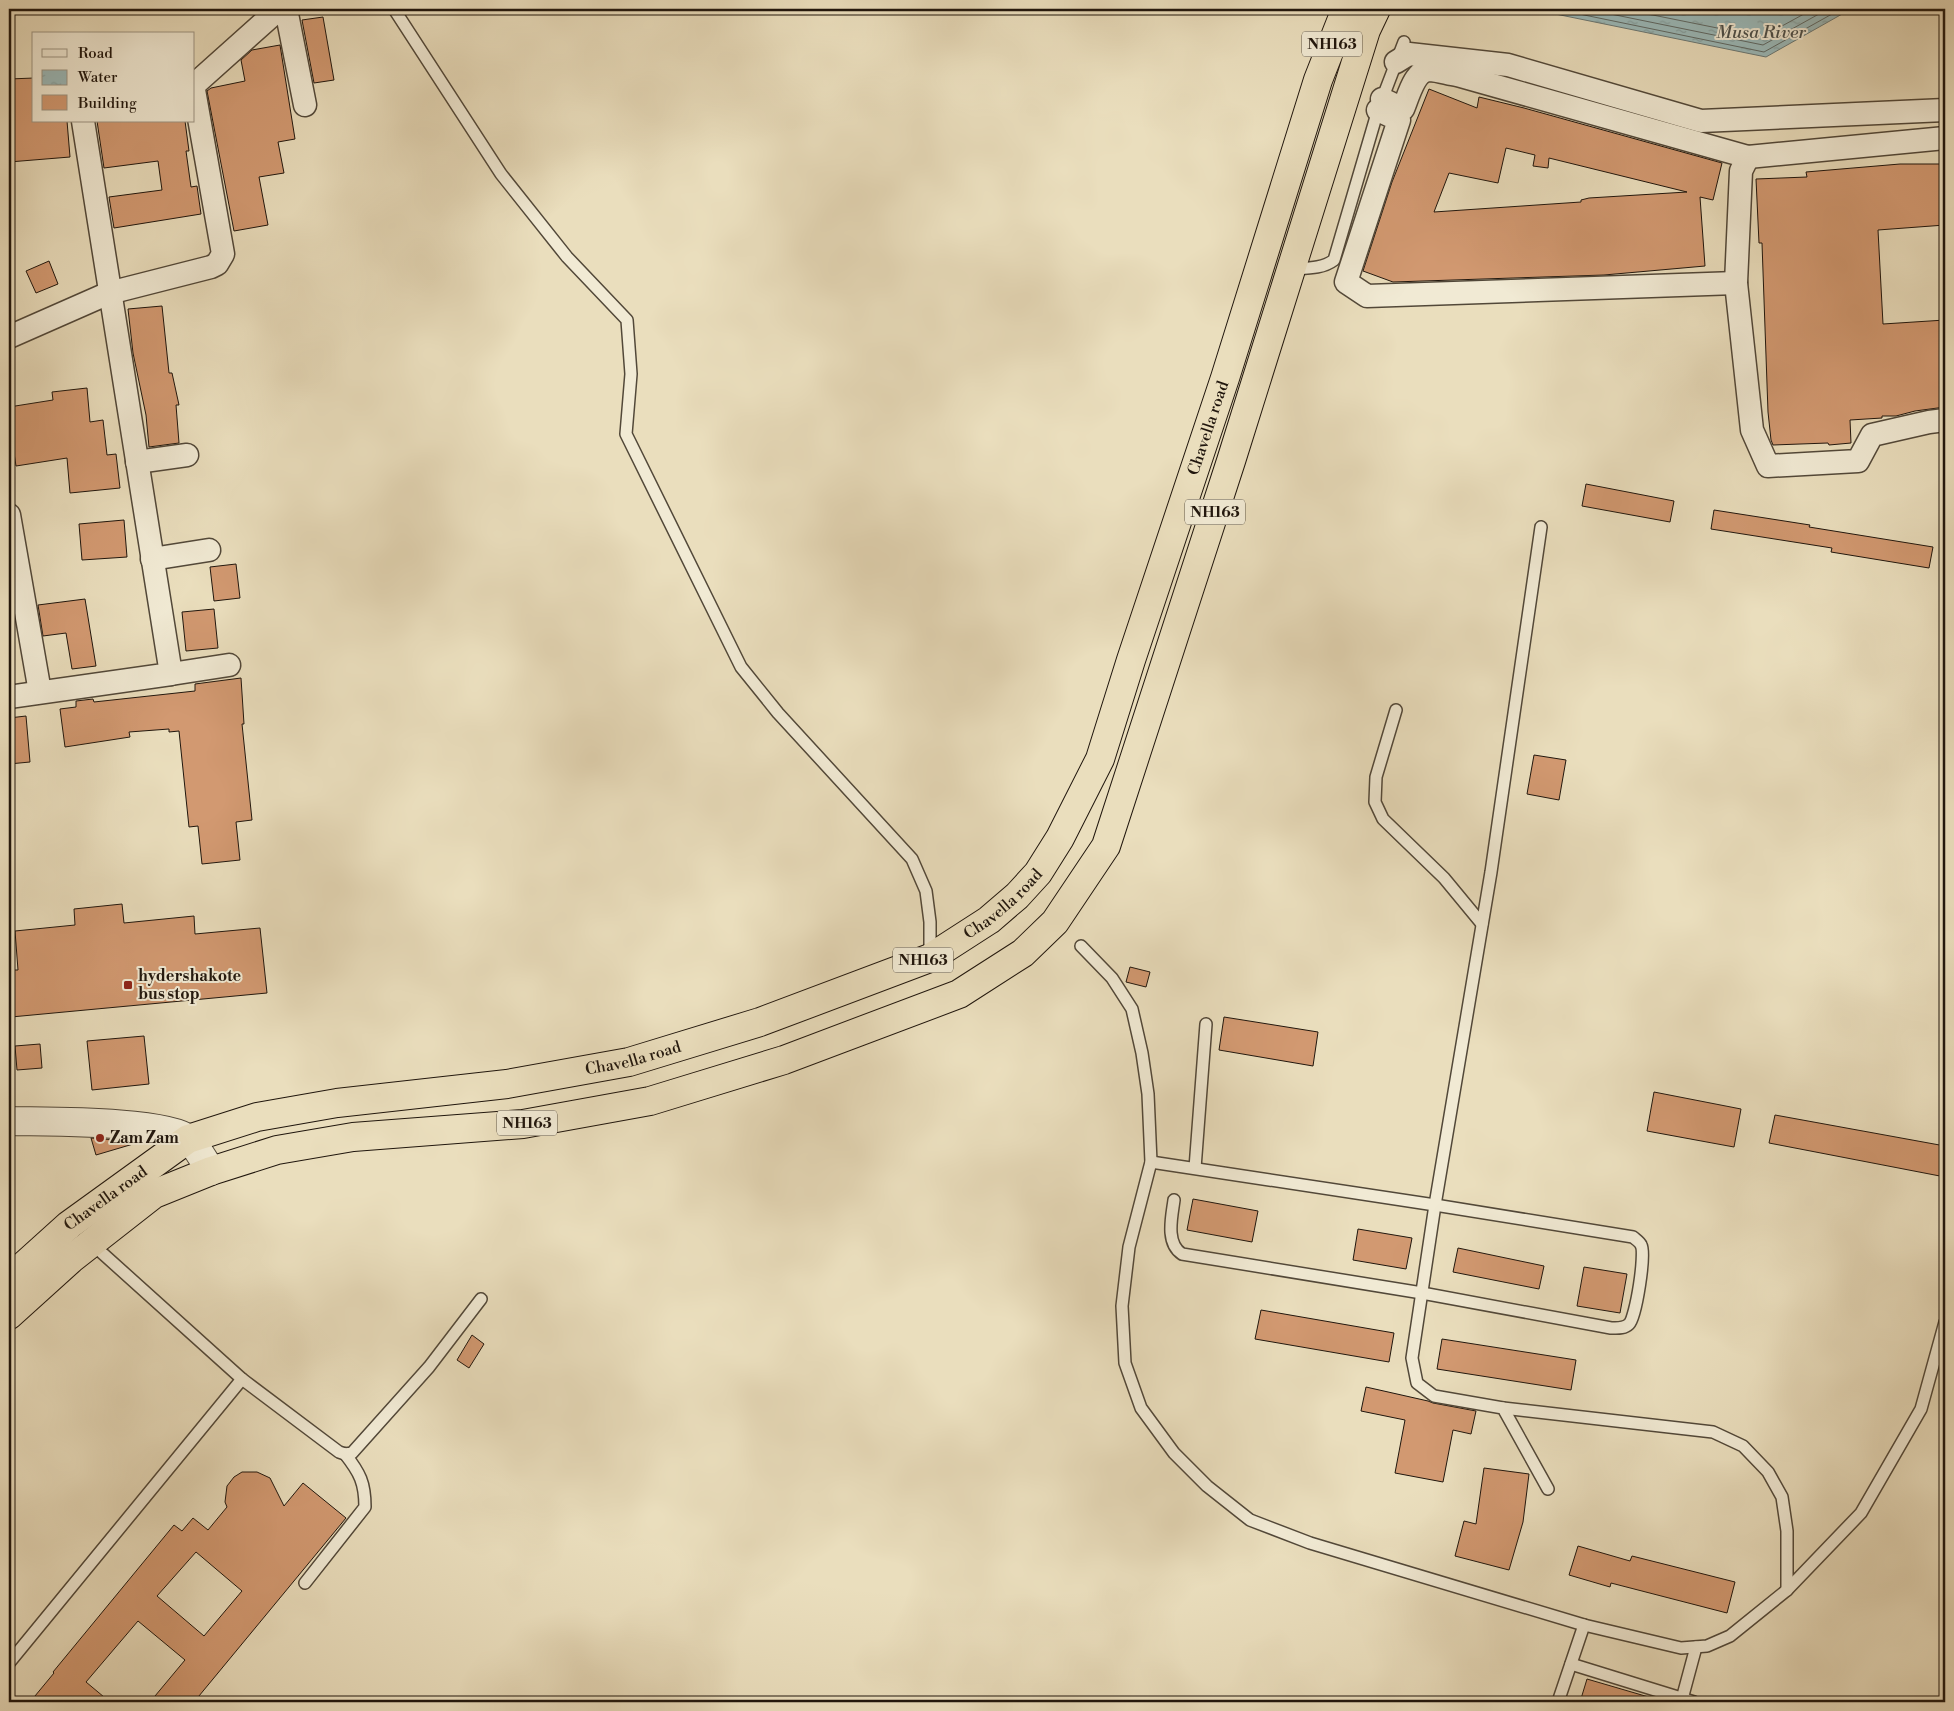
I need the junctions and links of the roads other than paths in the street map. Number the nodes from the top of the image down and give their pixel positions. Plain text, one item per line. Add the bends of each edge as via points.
1 (279, 9) edge
2 (286, 9) edge
3 (394, 9) edge
4 (1346, 9) edge
5 (1371, 19) edge
6 (1397, 59) junction
7 (1416, 80) junction
8 (195, 84) edge
9 (195, 96) edge
10 (305, 105) dead end
11 (1380, 105) junction
12 (1945, 110) edge
13 (1401, 114) junction
14 (83, 122) edge
15 (1945, 138) edge
16 (1748, 156) junction
17 (1291, 269) junction
18 (1736, 283) junction
19 (110, 293) junction
20 (9, 337) edge
21 (1945, 420) edge
22 (187, 455) dead end
23 (136, 462) junction
24 (9, 515) edge
25 (1541, 527) dead end
26 (209, 550) dead end
27 (152, 559) junction
28 (229, 665) dead end
29 (171, 674) junction
30 (40, 692) junction
31 (9, 697) edge
32 (1396, 710) dead end
33 (1482, 924) junction
34 (1082, 946) dead end
35 (930, 958) junction
36 (1206, 1024) dead end
37 (9, 1121) edge
38 (188, 1139) junction
39 (1151, 1162) junction
40 (1195, 1168) junction
41 (212, 1171) junction
42 (1174, 1200) dead end
43 (1435, 1204) junction
44 (91, 1243) junction
45 (9, 1279) edge
46 (1422, 1293) junction
47 (481, 1299) dead end
48 (9, 1315) edge
49 (1945, 1322) edge
50 (242, 1379) junction
51 (1503, 1408) junction
52 (345, 1454) junction
53 (1548, 1489) dead end
54 (305, 1583) dead end
55 (1787, 1590) junction
56 (1584, 1625) junction
57 (1696, 1647) junction
58 (9, 1663) edge
59 (1571, 1664) junction
60 (1682, 1698) junction
61 (1558, 1702) edge
62 (1694, 1702) edge

1 - 8 street
2 - 10 street
3 - 35 lane via 501,174 567,257 627,320 631,374 626,434 741,667 778,713 912,859 926,891
4 - 35 highway, Chavella road / NH163 via 1318,80 1225,378 1100,759 1060,838 1038,873 989,920
5 - 17 highway, Chavella road / NH163
6 - 7 street
6 - 11 lane
6 - 12 street via 1409,54 1508,65 1701,121
7 - 13 street
7 - 16 street via 1428,70 1457,75
9 - 19 street via 223,254 211,267
11 - 13 street
11 - 17 lane via 1334,260 1318,268
13 - 18 street via 1346,282 1368,296
14 - 19 street
15 - 16 street
16 - 18 street via 1741,171
17 - 41 highway, Chavella road / NH163 via 1106,846 1055,922 1023,953 959,994 784,1060 650,1101 523,1124 353,1137 277,1150
18 - 21 street via 1752,430 1768,466 1858,461 1872,435
19 - 20 street
19 - 23 street
22 - 23 street
23 - 27 street
24 - 30 street
25 - 33 lane
26 - 27 street
27 - 29 street
28 - 29 street
29 - 30 street
30 - 31 street
32 - 33 lane via 1376,777 1375,802 1383,819 1444,878
33 - 43 lane
34 - 39 lane via 1112,978 1132,1009 1148,1094
35 - 38 highway, Chavella road / NH163 via 760,1022 629,1062 507,1084 337,1104 258,1117
36 - 40 lane
37 - 38 street via 116,1124 164,1130
38 - 41 street
38 - 45 highway, Chavella road / NH163 via 70,1225
39 - 40 lane
39 - 56 lane via 1128,1255 1122,1306 1125,1363 1141,1408 1174,1453 1207,1486 1250,1520 1310,1543
40 - 43 lane
41 - 44 highway, Chavella road / NH163 via 154,1194
42 - 46 lane via 1172,1242 1182,1254
43 - 46 lane
43 - 46 lane via 1632,1237 1641,1244 1644,1254 1634,1314 1629,1324 1621,1328
44 - 48 highway, Chavella road / NH163
44 - 50 lane
46 - 51 lane via 1412,1358 1417,1383 1434,1396
47 - 52 lane via 429,1367 352,1453
49 - 55 lane via 1921,1409 1861,1513
50 - 52 lane
50 - 58 lane
51 - 53 lane
51 - 55 lane via 1713,1432 1743,1446 1768,1472 1782,1497 1787,1531
52 - 54 lane via 362,1478 364,1507
55 - 57 lane via 1730,1636
56 - 57 lane via 1681,1648
56 - 59 lane
57 - 60 lane
59 - 60 lane
59 - 61 lane
60 - 62 lane

